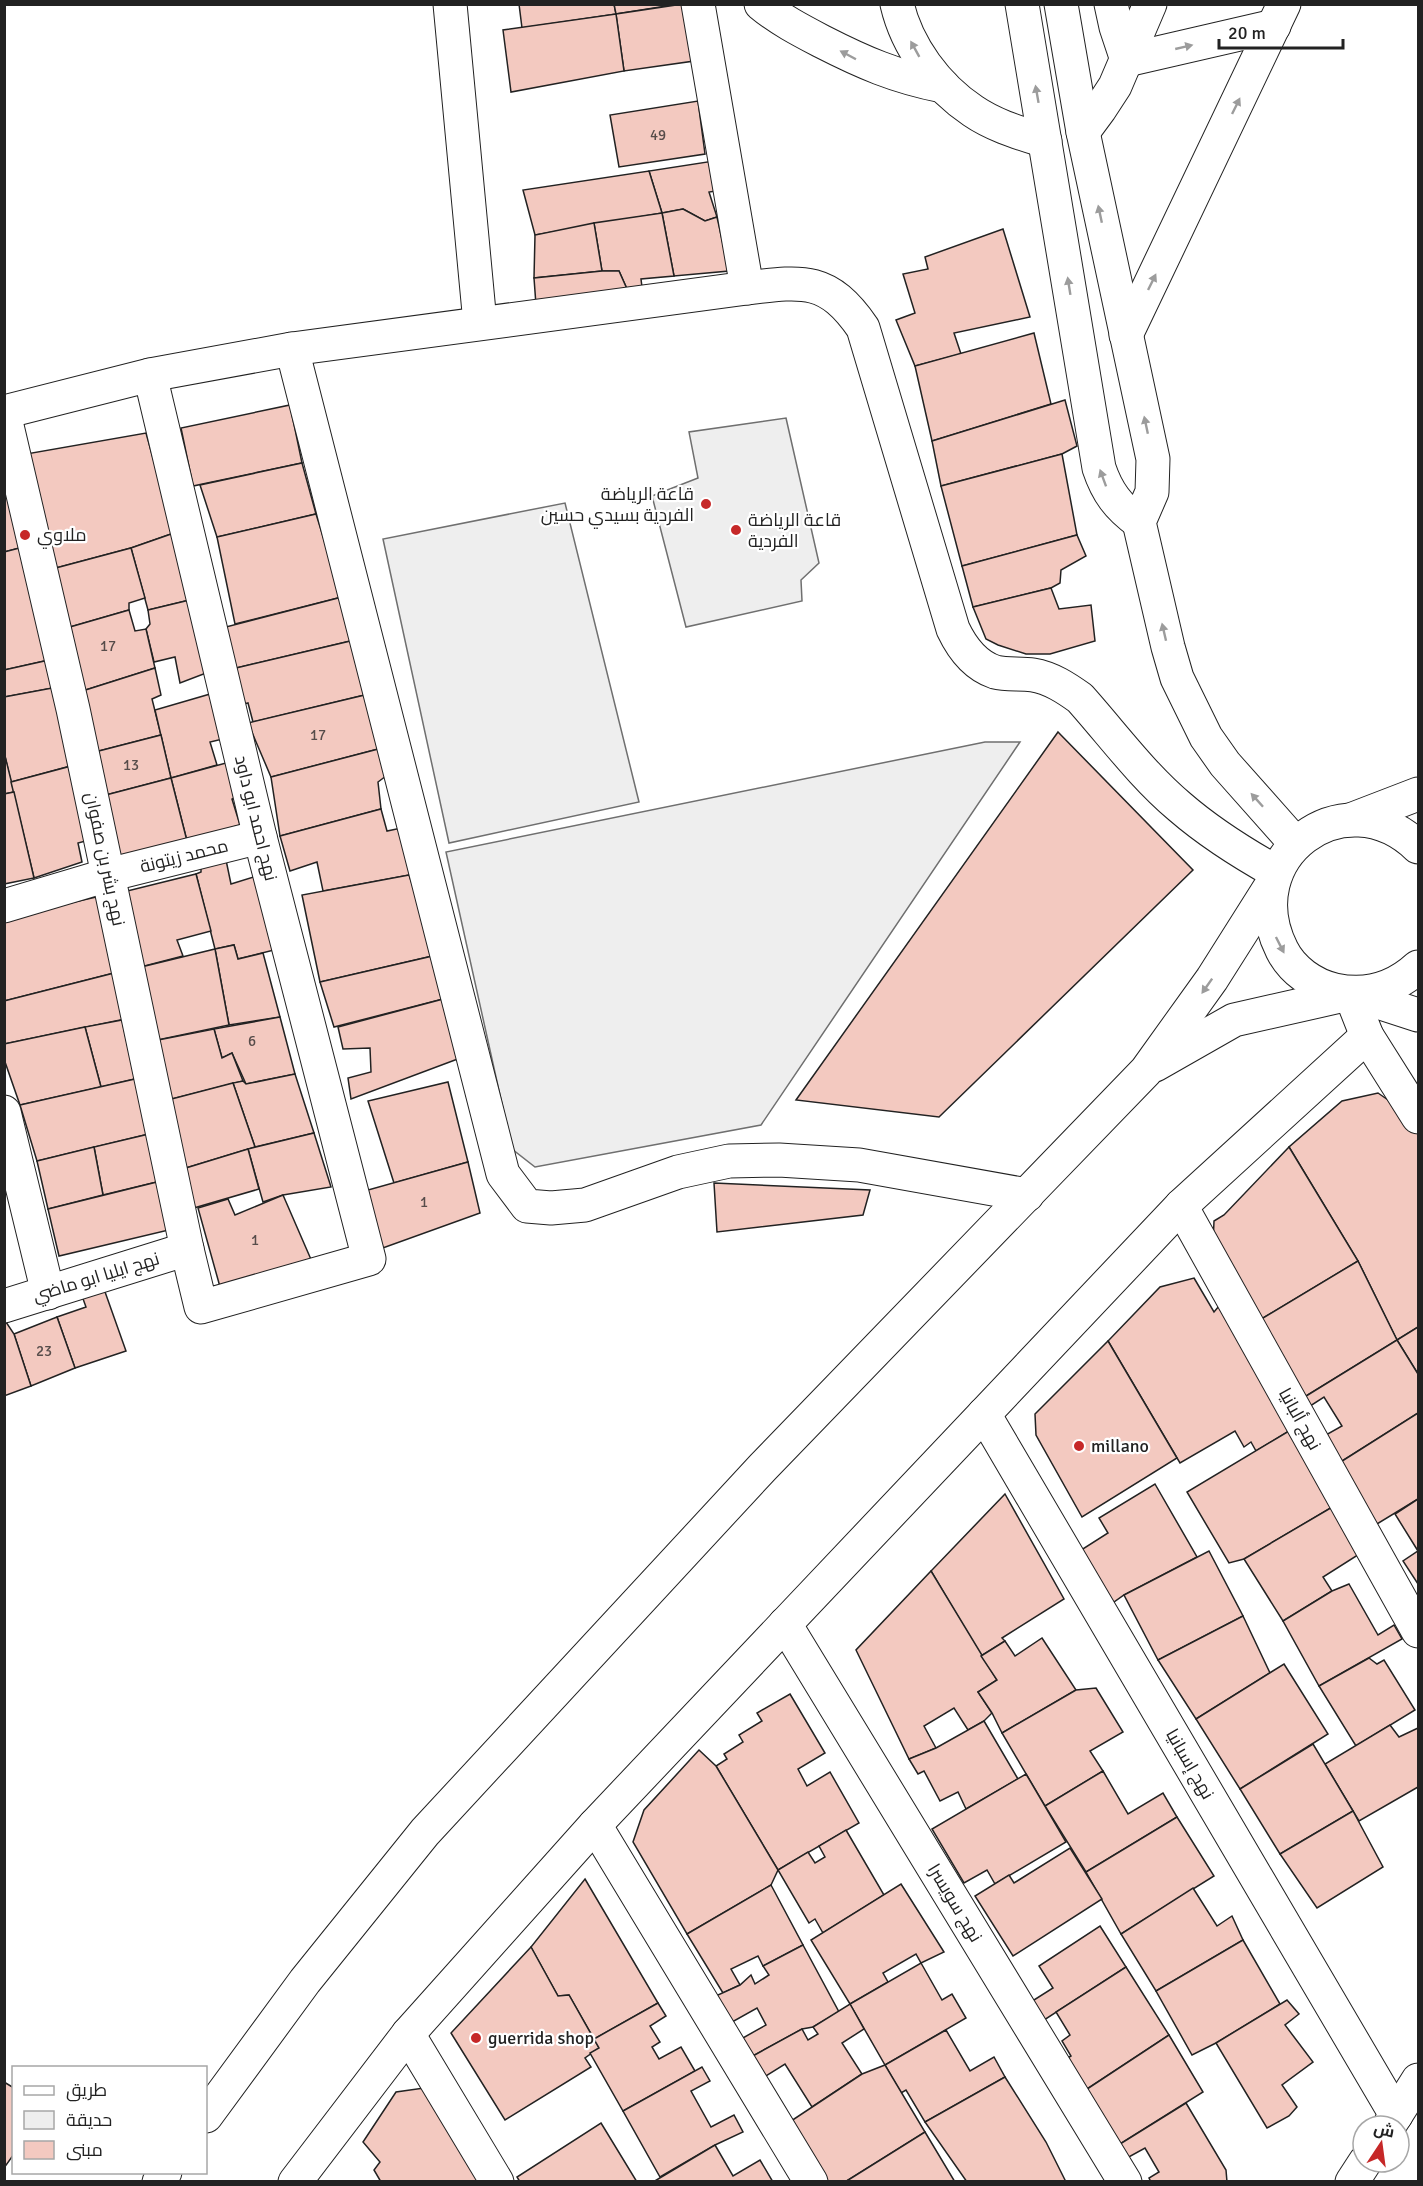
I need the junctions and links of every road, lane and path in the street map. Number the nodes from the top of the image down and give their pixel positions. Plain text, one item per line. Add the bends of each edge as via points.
1 (450, 4) edge
2 (698, 4) edge
3 (761, 4) edge
4 (897, 4) edge
5 (1022, 4) edge
6 (1111, 4) edge
7 (1150, 4) edge
8 (1279, 15) edge
9 (1063, 20) edge
10 (1029, 43) junction
11 (1127, 60) junction
12 (943, 86) junction
13 (1083, 132) junction
14 (1045, 141) junction
15 (747, 288) junction
16 (480, 323) junction
17 (1126, 335) junction
18 (292, 349) junction
19 (150, 375) junction
20 (4, 412) edge
21 (1139, 522) junction
22 (1419, 794) edge
23 (1352, 819) junction
24 (260, 837) junction
25 (1296, 844) junction
26 (1419, 847) edge
27 (108, 875) junction
28 (1274, 878) junction
29 (4, 906) edge
30 (1419, 967) edge
31 (1350, 993) junction
32 (1419, 1015) edge
33 (1367, 1036) junction
34 (1146, 1071) junction
35 (4, 1112) edge
36 (1419, 1117) edge
37 (1027, 1195) junction
38 (1181, 1206) junction
39 (187, 1249) junction
40 (48, 1293) junction
41 (4, 1306) edge
42 (201, 1307) joint
43 (984, 1414) junction
44 (785, 1624) junction
45 (1419, 1631) edge
46 (595, 1825) junction
47 (408, 2034) junction
48 (1419, 2080) edge
49 (1389, 2114) edge
50 (1396, 2114) edge
51 (207, 2115) edge
52 (295, 2181) edge
53 (497, 2181) edge
54 (811, 2181) edge
55 (1125, 2181) edge

1 - 16 main road
2 - 15 main road
12 -> 3 main road via 864,63 779,19
12 -> 4 main road via 919,57 901,23
5 - 10 main road
6 - 11 main road
7 - 11 main road
11 -> 8 main road
17 -> 8 main road
9 - 10 main road
9 - 13 main road
14 -> 10 main road
11 - 13 main road via 1115,86
12 - 14 main road via 973,111 1008,129
17 -> 13 main road
21 -> 14 main road via 1113,500 1099,468
15 - 16 main road
15 - 28 main road via 807,284 830,292 849,308 863,328 962,648 995,672 1050,680 1080,698 1179,807
16 - 18 main road
21 -> 17 main road via 1152,492 1153,459
18 - 19 main road
18 - 37 main road via 503,1174 527,1206 585,1205 678,1172 729,1161 859,1165
19 - 20 main road
19 - 24 main road, نهج احمد ابو داود
20 - 27 main road, نهج بشر بن صفوان
25 -> 21 main road via 1225,764 1190,708 1168,647
22 - 23 main road
23 - 25 main road via 1313,831
23 - 26 main road via 1380,822 1406,835
24 - 27 main road, محمد زيتونة
24 - 42 main road, نهج احمد ابو داود via 369,1259
25 - 28 main road
27 - 29 main road, محمد زيتونة
27 - 39 main road, نهج بشر بن صفوان
28 -> 31 main road via 1269,909 1274,934 1286,957 1303,975 1325,988
28 -> 34 main road via 1212,979
30 - 31 main road via 1405,980 1378,991
31 - 32 main road
31 - 33 main road
31 - 34 main road via 1234,1020
33 - 36 main road
33 - 38 main road
34 - 37 main road
35 - 40 main road
37 - 51 main road via 764,1467 425,1832 305,1981
38 - 43 main road
38 - 45 main road, نهج ألبانيا
39 - 40 main road, نهج ايليا ابو ماضي
39 - 42 main road, نهج بشر بن صفوان
40 - 41 main road, نهج ايليا ابو ماضي
43 - 44 main road
43 - 49 main road, نهج إسبانيا
44 - 46 main road
44 - 55 main road, نهج سويسرا
46 - 47 main road
46 - 54 main road
47 - 52 main road
47 - 53 main road
48 - 50 main road

